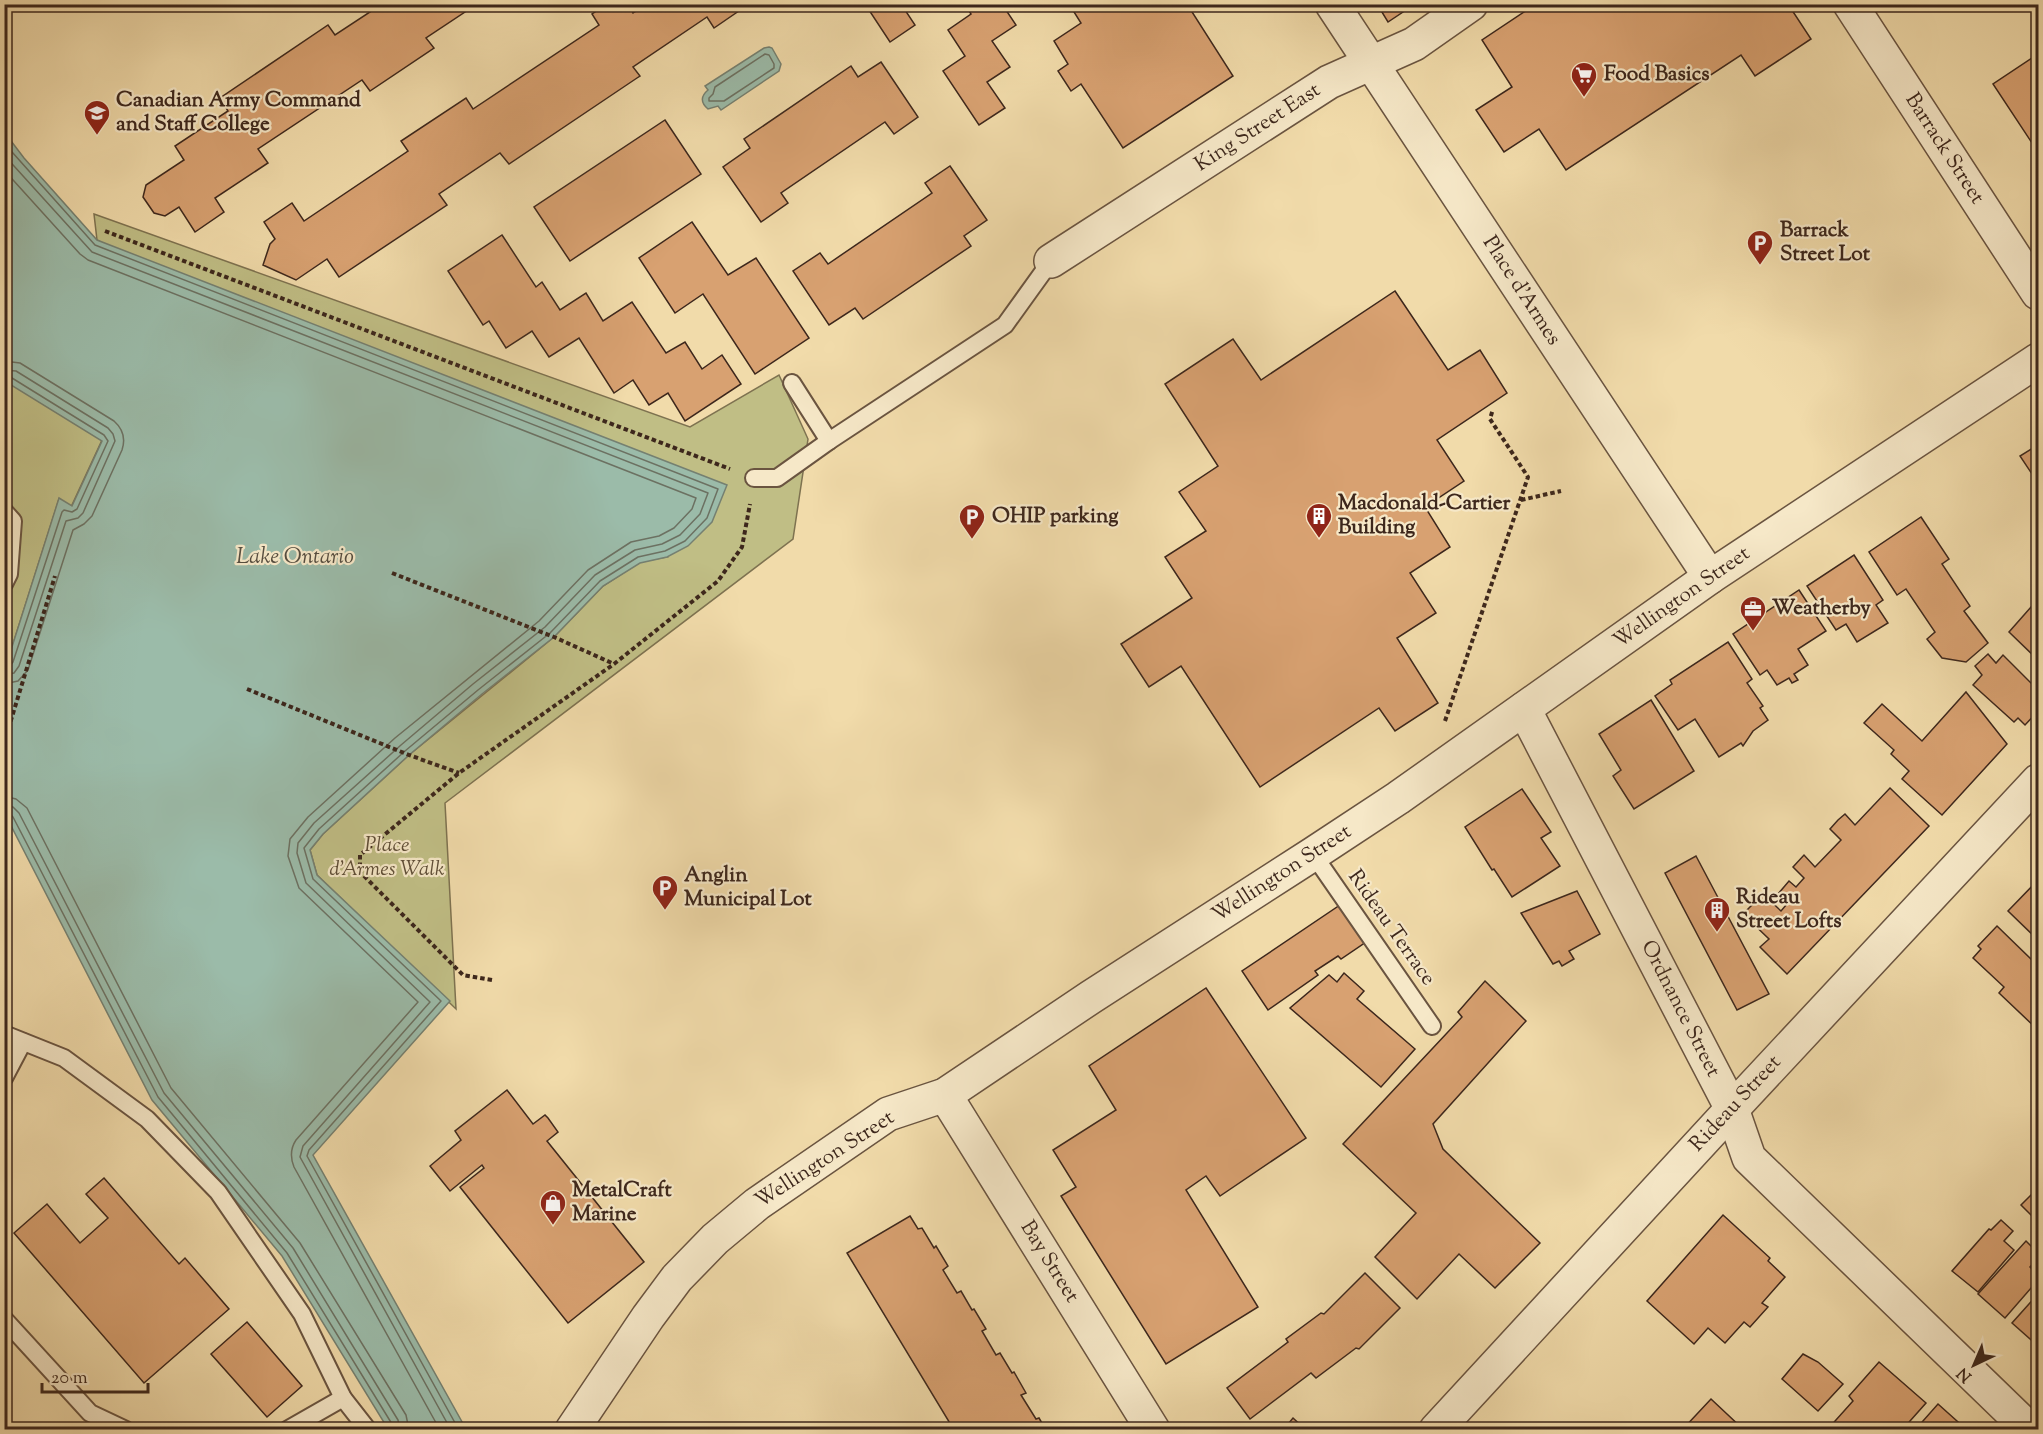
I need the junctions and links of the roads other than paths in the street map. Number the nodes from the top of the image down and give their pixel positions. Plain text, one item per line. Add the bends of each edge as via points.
1 (1332, 4) edge
2 (1471, 4) edge
3 (1850, 4) edge
4 (1372, 63) junction
5 (1051, 261) joint
6 (2038, 293) edge
7 (2038, 360) edge
8 (792, 383) dead end
9 (829, 441) junction
10 (754, 478) road end
11 (4, 511) edge
12 (1710, 577) junction
13 (4, 584) edge
14 (1524, 709) junction
15 (2038, 781) edge
16 (1313, 854) junction
17 (1432, 1026) dead end
18 (4, 1034) edge
19 (23, 1042) junction
20 (4, 1078) edge
21 (945, 1095) junction
22 (1732, 1108) junction
23 (4, 1319) edge
24 (343, 1398) junction
25 (126, 1430) edge
26 (287, 1430) edge
27 (368, 1430) edge
28 (573, 1430) edge
29 (1153, 1430) edge
30 (1436, 1430) edge
31 (2030, 1430) edge

1 - 4 street, Place d'Armes
2 - 4 street, King Street East via 1414,44
3 - 6 street, Barrack Street
4 - 5 street, King Street East via 1329,82
4 - 12 street, Place d'Armes
5 - 9 lane via 1005,325
7 - 12 street, Wellington Street
8 - 9 lane
9 - 10 lane via 777,478
11 - 13 lane via 13,520 9,574
12 - 14 street, Wellington Street
14 - 16 street, Wellington Street
14 - 22 street, Ordnance Street
15 - 22 street, Rideau Street
16 - 17 lane, Rideau Terrace
16 - 21 street, Wellington Street
18 - 19 lane
19 - 20 lane
19 - 24 lane via 64,1058 147,1119 218,1192 302,1314
21 - 28 street, Wellington Street via 888,1114 757,1204 715,1239 677,1278 648,1317
21 - 29 street, Bay Street
22 - 30 street, Rideau Street
22 - 31 street, Ordnance Street via 1749,1158
23 - 25 lane via 90,1413
24 - 26 lane
24 - 27 lane

